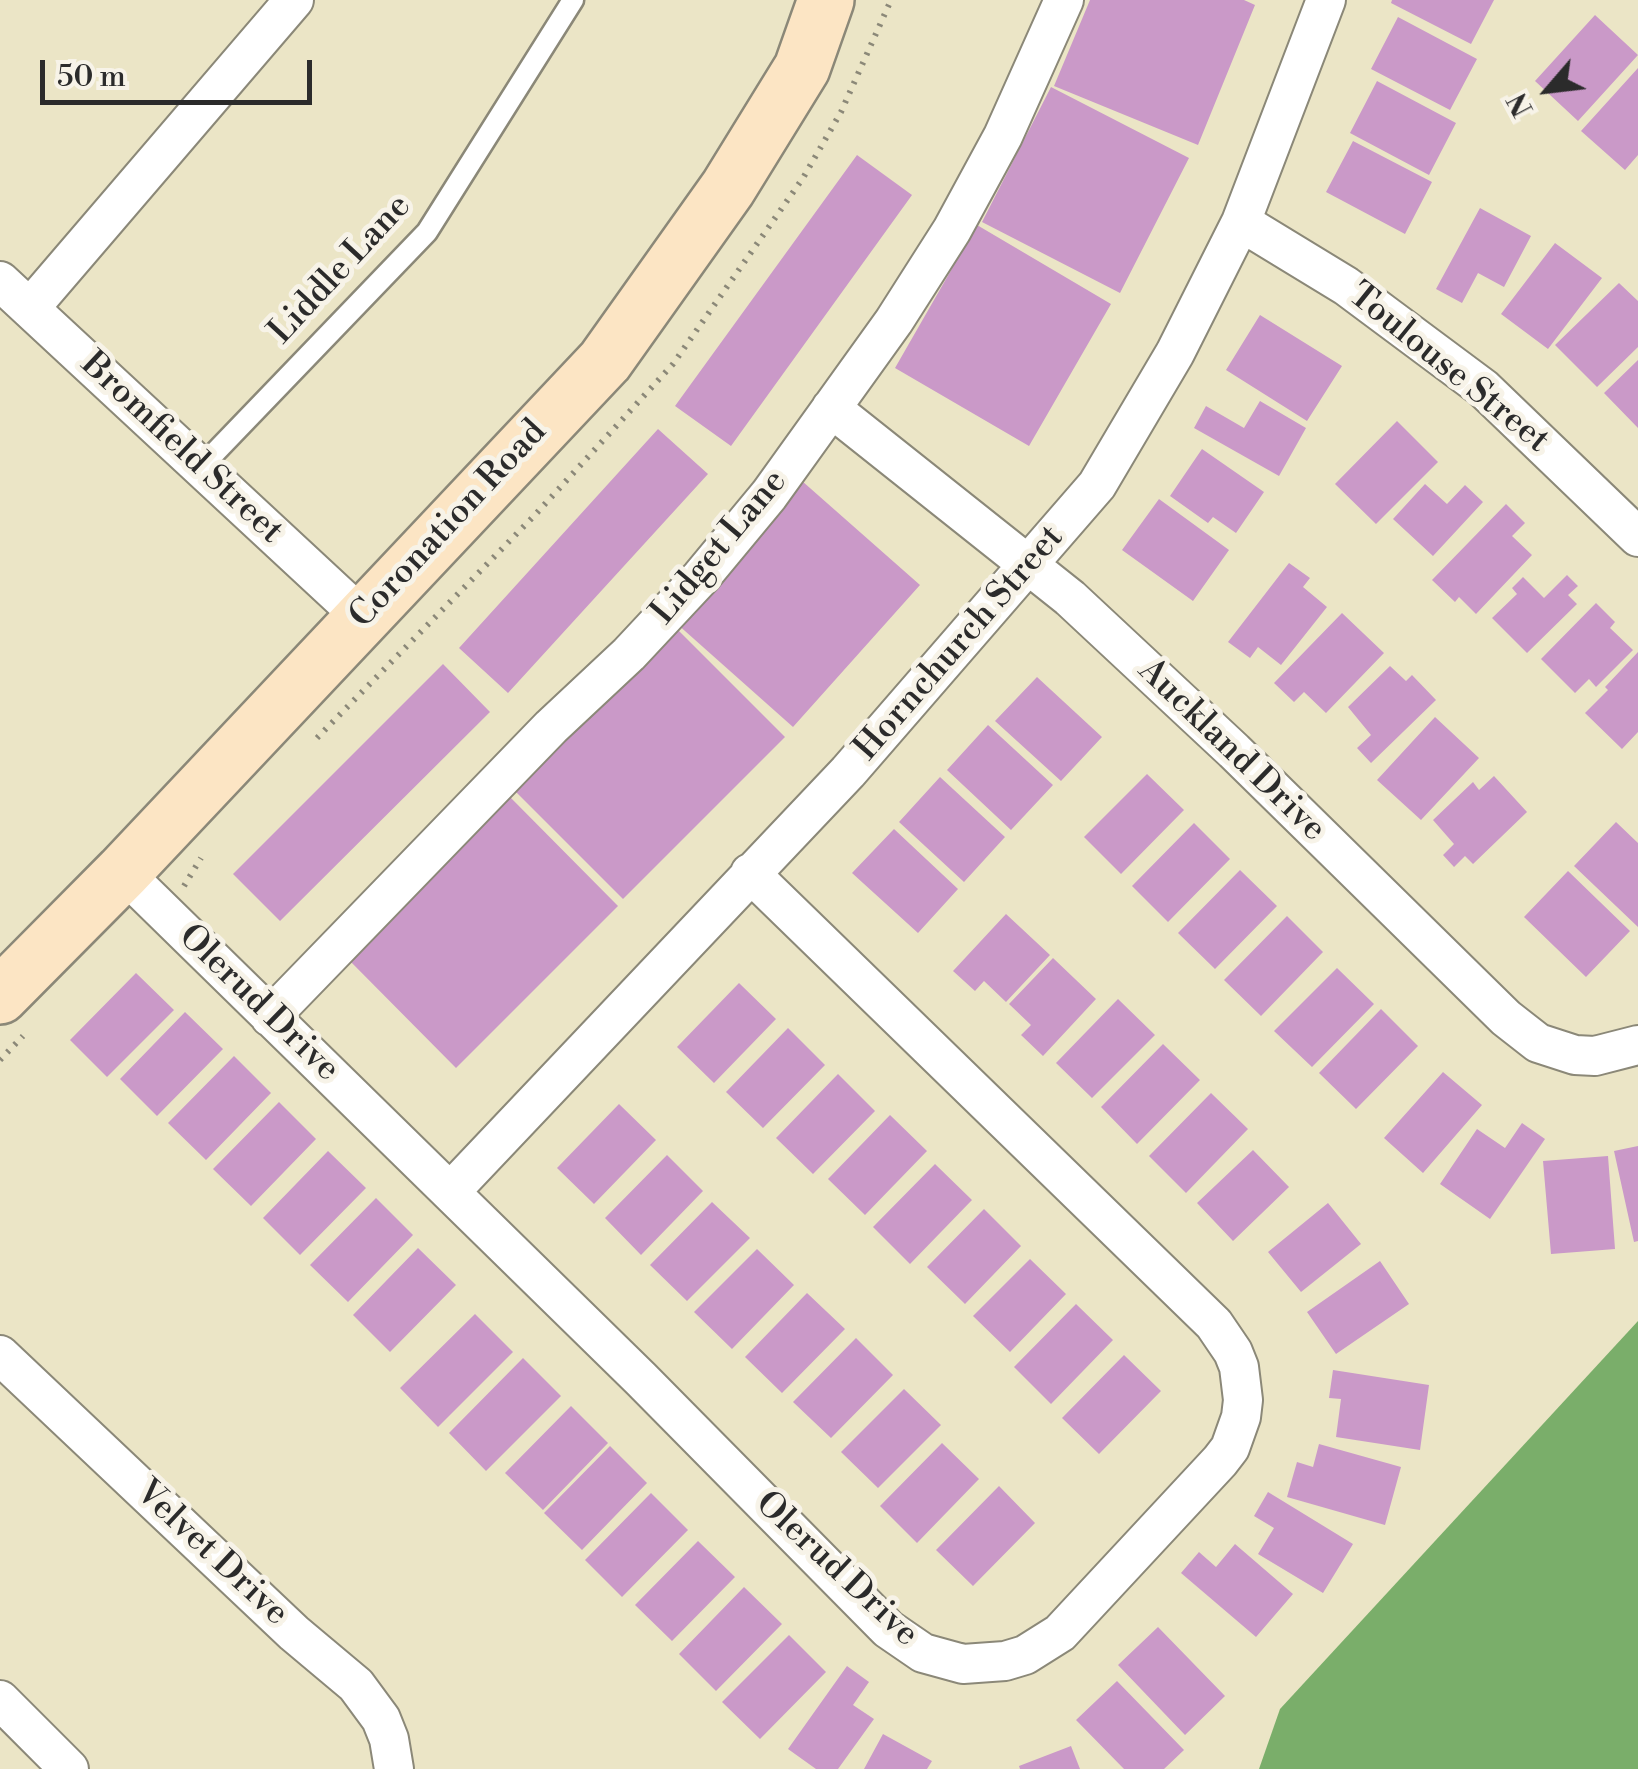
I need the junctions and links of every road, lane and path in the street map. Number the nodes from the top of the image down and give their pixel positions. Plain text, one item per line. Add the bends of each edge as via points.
1 (294, 0) edge
2 (573, 0) edge
3 (826, 0) edge
4 (1064, 0) edge
5 (1326, 0) edge
6 (1241, 222) junction
7 (0, 281) edge
8 (30, 308) junction
9 (831, 408) junction
10 (201, 466) junction
11 (1638, 537) edge
12 (1029, 568) junction
13 (362, 617) junction
14 (124, 872) junction
15 (750, 873) junction
16 (0, 996) edge
17 (270, 1017) junction
18 (1638, 1045) edge
19 (451, 1191) junction
20 (0, 1355) edge
21 (0, 1700) edge
22 (69, 1769) edge
23 (394, 1769) edge

1 - 8 street
2 - 10 lane, Liddle Lane via 427,232
3 - 13 street, Coronation Road via 802,68 728,188 605,361
4 - 9 street, Lidget Lane via 952,230
5 - 6 street, Hornchurch Street
6 - 11 street, Toulouse Street via 1346,286 1484,388
6 - 12 street, Hornchurch Street via 1175,353 1097,485
7 - 8 street, Bromfield Street
8 - 10 street, Bromfield Street
9 - 12 street, Auckland Drive
9 - 17 street, Lidget Lane via 702,577
10 - 13 street, Bromfield Street
12 - 15 street, Hornchurch Street
12 - 18 street, Auckland Drive via 1220,738 1506,1018 1538,1042 1575,1055
13 - 14 street, Coronation Road
14 - 16 street, Coronation Road
14 - 17 street, Olerud Drive
15 - 19 street, Hornchurch Street
15 - 19 street, Olerud Drive via 1214,1324 1240,1367 1241,1417 1230,1448 1060,1633 1025,1655 963,1664 923,1653 888,1629
17 - 19 street, Olerud Drive
20 - 23 street, Velvet Drive via 356,1685 382,1719
21 - 22 street

